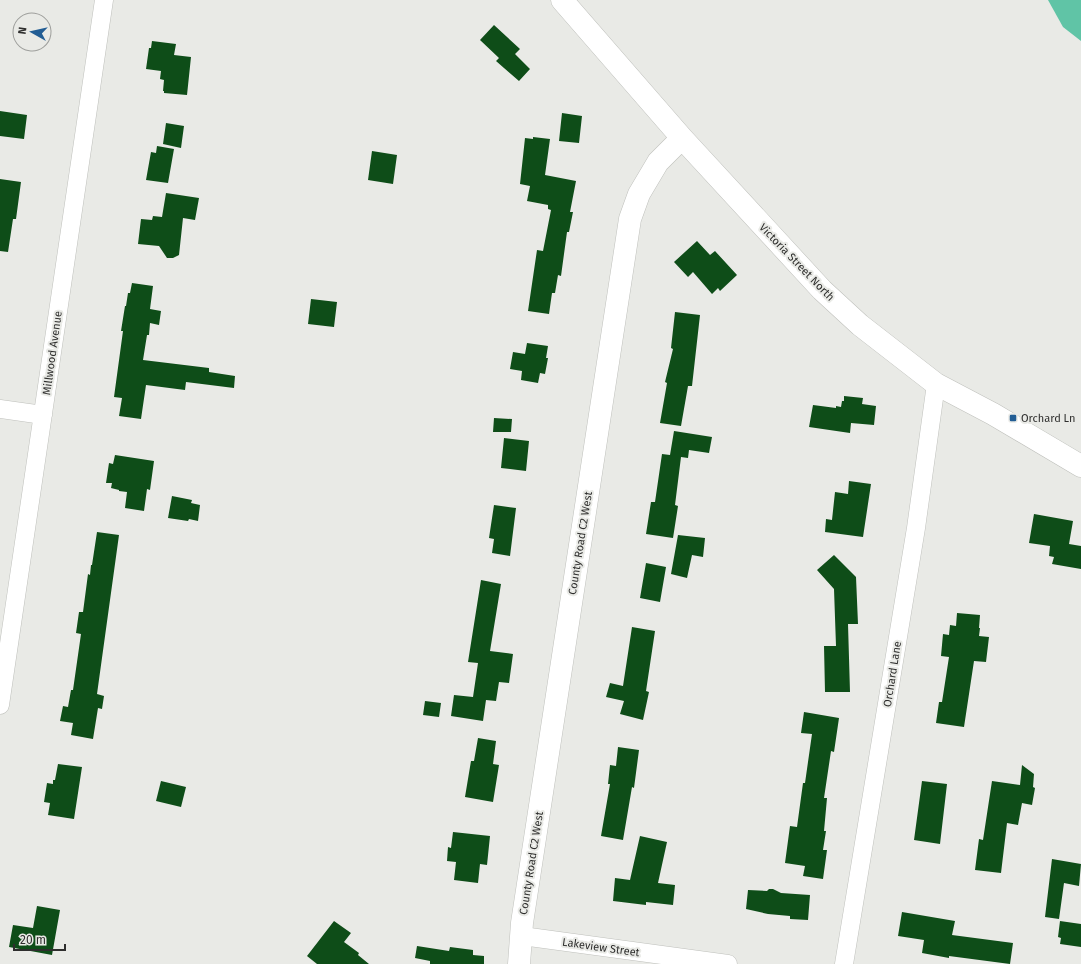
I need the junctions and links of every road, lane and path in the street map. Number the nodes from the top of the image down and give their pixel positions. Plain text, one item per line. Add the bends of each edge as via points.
1 (104, 0) edge
2 (562, 0) edge
3 (682, 138) junction
4 (936, 384) junction
5 (0, 409) edge
6 (43, 415) junction
7 (1081, 466) edge
8 (0, 705) edge
9 (522, 936) junction
10 (519, 964) edge
11 (728, 964) edge
12 (844, 964) edge

1 - 6 street, Millwood Avenue
2 - 3 street, Victoria Street North
3 - 4 street, Victoria Street North via 822,290 860,325
3 - 9 street, County Road C2 West via 658,162 639,194 630,218
4 - 7 street, Victoria Street North
4 - 12 street, Orchard Lane via 916,528
5 - 6 street
6 - 8 street, Millwood Avenue
9 - 10 street, County Road C2 West
9 - 11 street, Lakeview Street

